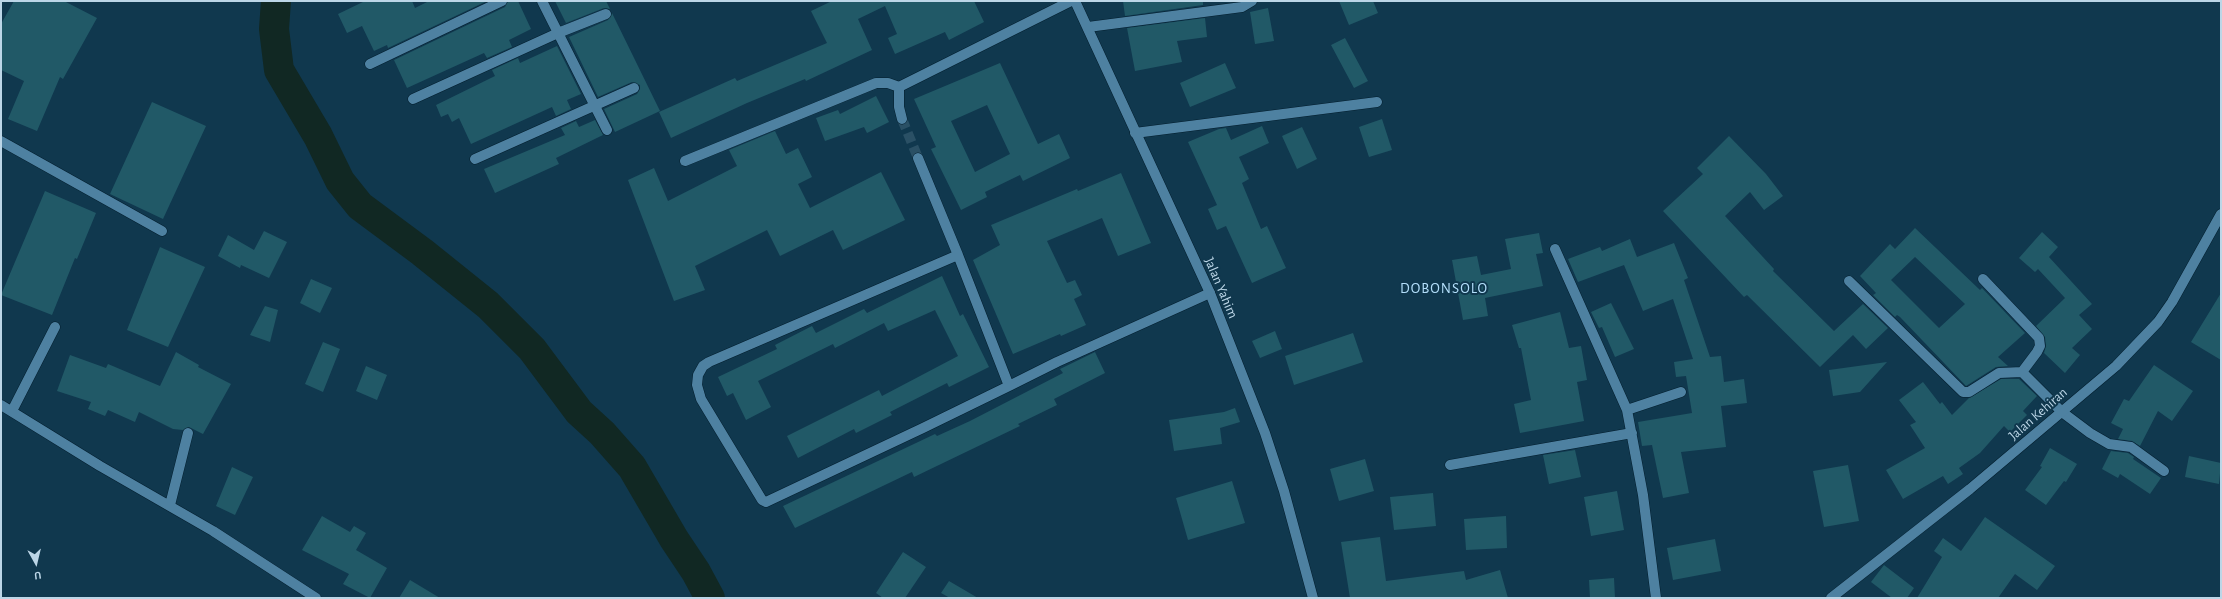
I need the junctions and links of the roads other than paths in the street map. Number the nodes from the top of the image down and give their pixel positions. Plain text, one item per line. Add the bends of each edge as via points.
1 (502, 1) edge
2 (542, 1) edge
3 (1071, 1) edge
4 (1075, 1) edge
5 (1252, 1) edge
6 (606, 14) dead end
7 (1088, 26) junction
8 (558, 33) junction
9 (370, 64) dead end
10 (899, 87) junction
11 (634, 88) dead end
12 (413, 99) dead end
13 (1377, 102) dead end
14 (594, 104) junction
15 (902, 119) tunnel mouth
16 (607, 130) dead end
17 (1134, 133) junction
18 (1, 142) edge
19 (918, 158) tunnel mouth
20 (475, 159) dead end
21 (684, 161) dead end
22 (2221, 214) edge
23 (162, 231) dead end
24 (1555, 249) dead end
25 (958, 255) junction
26 (1982, 279) dead end
27 (1849, 281) dead end
28 (1210, 293) junction
29 (55, 327) dead end
30 (2022, 372) junction
31 (1009, 386) junction
32 (1681, 392) dead end
33 (1, 406) edge
34 (1627, 410) junction
35 (12, 411) junction
36 (2062, 412) junction
37 (188, 433) dead end
38 (1632, 433) junction
39 (1450, 465) dead end
40 (2164, 471) dead end
41 (170, 505) junction
42 (316, 598) edge
43 (1313, 598) edge
44 (1656, 598) edge
45 (1831, 598) edge

1 - 9 street
2 - 8 street
3 - 10 street
4 - 7 street, Jalan Yahim
5 - 7 street via 1242,7
6 - 8 street
7 - 17 street, Jalan Yahim
8 - 12 street
8 - 14 street
10 - 15 street
10 - 21 street via 888,83 876,83
11 - 14 street
13 - 17 street
14 - 16 street
14 - 20 street
17 - 28 street, Jalan Yahim
18 - 23 street
19 - 25 street
22 - 36 street, Jalan Kehiran via 2172,302 2158,322 2116,366
24 - 34 street
25 - 31 street
25 - 31 street via 709,362 698,374 700,398 762,500 766,502
26 - 30 street via 2039,338 2040,346 2037,352
27 - 30 street via 1962,392 1969,392 1998,373
28 - 31 street
28 - 43 street, Jalan Yahim via 1265,433 1284,491
29 - 35 street
30 - 36 street
32 - 34 street
33 - 35 street
34 - 38 street
35 - 41 street via 100,466
36 - 40 street via 2103,442 2131,448
36 - 45 street, Jalan Kehiran via 1970,489
37 - 41 street
38 - 39 street
38 - 44 street
41 - 42 street

